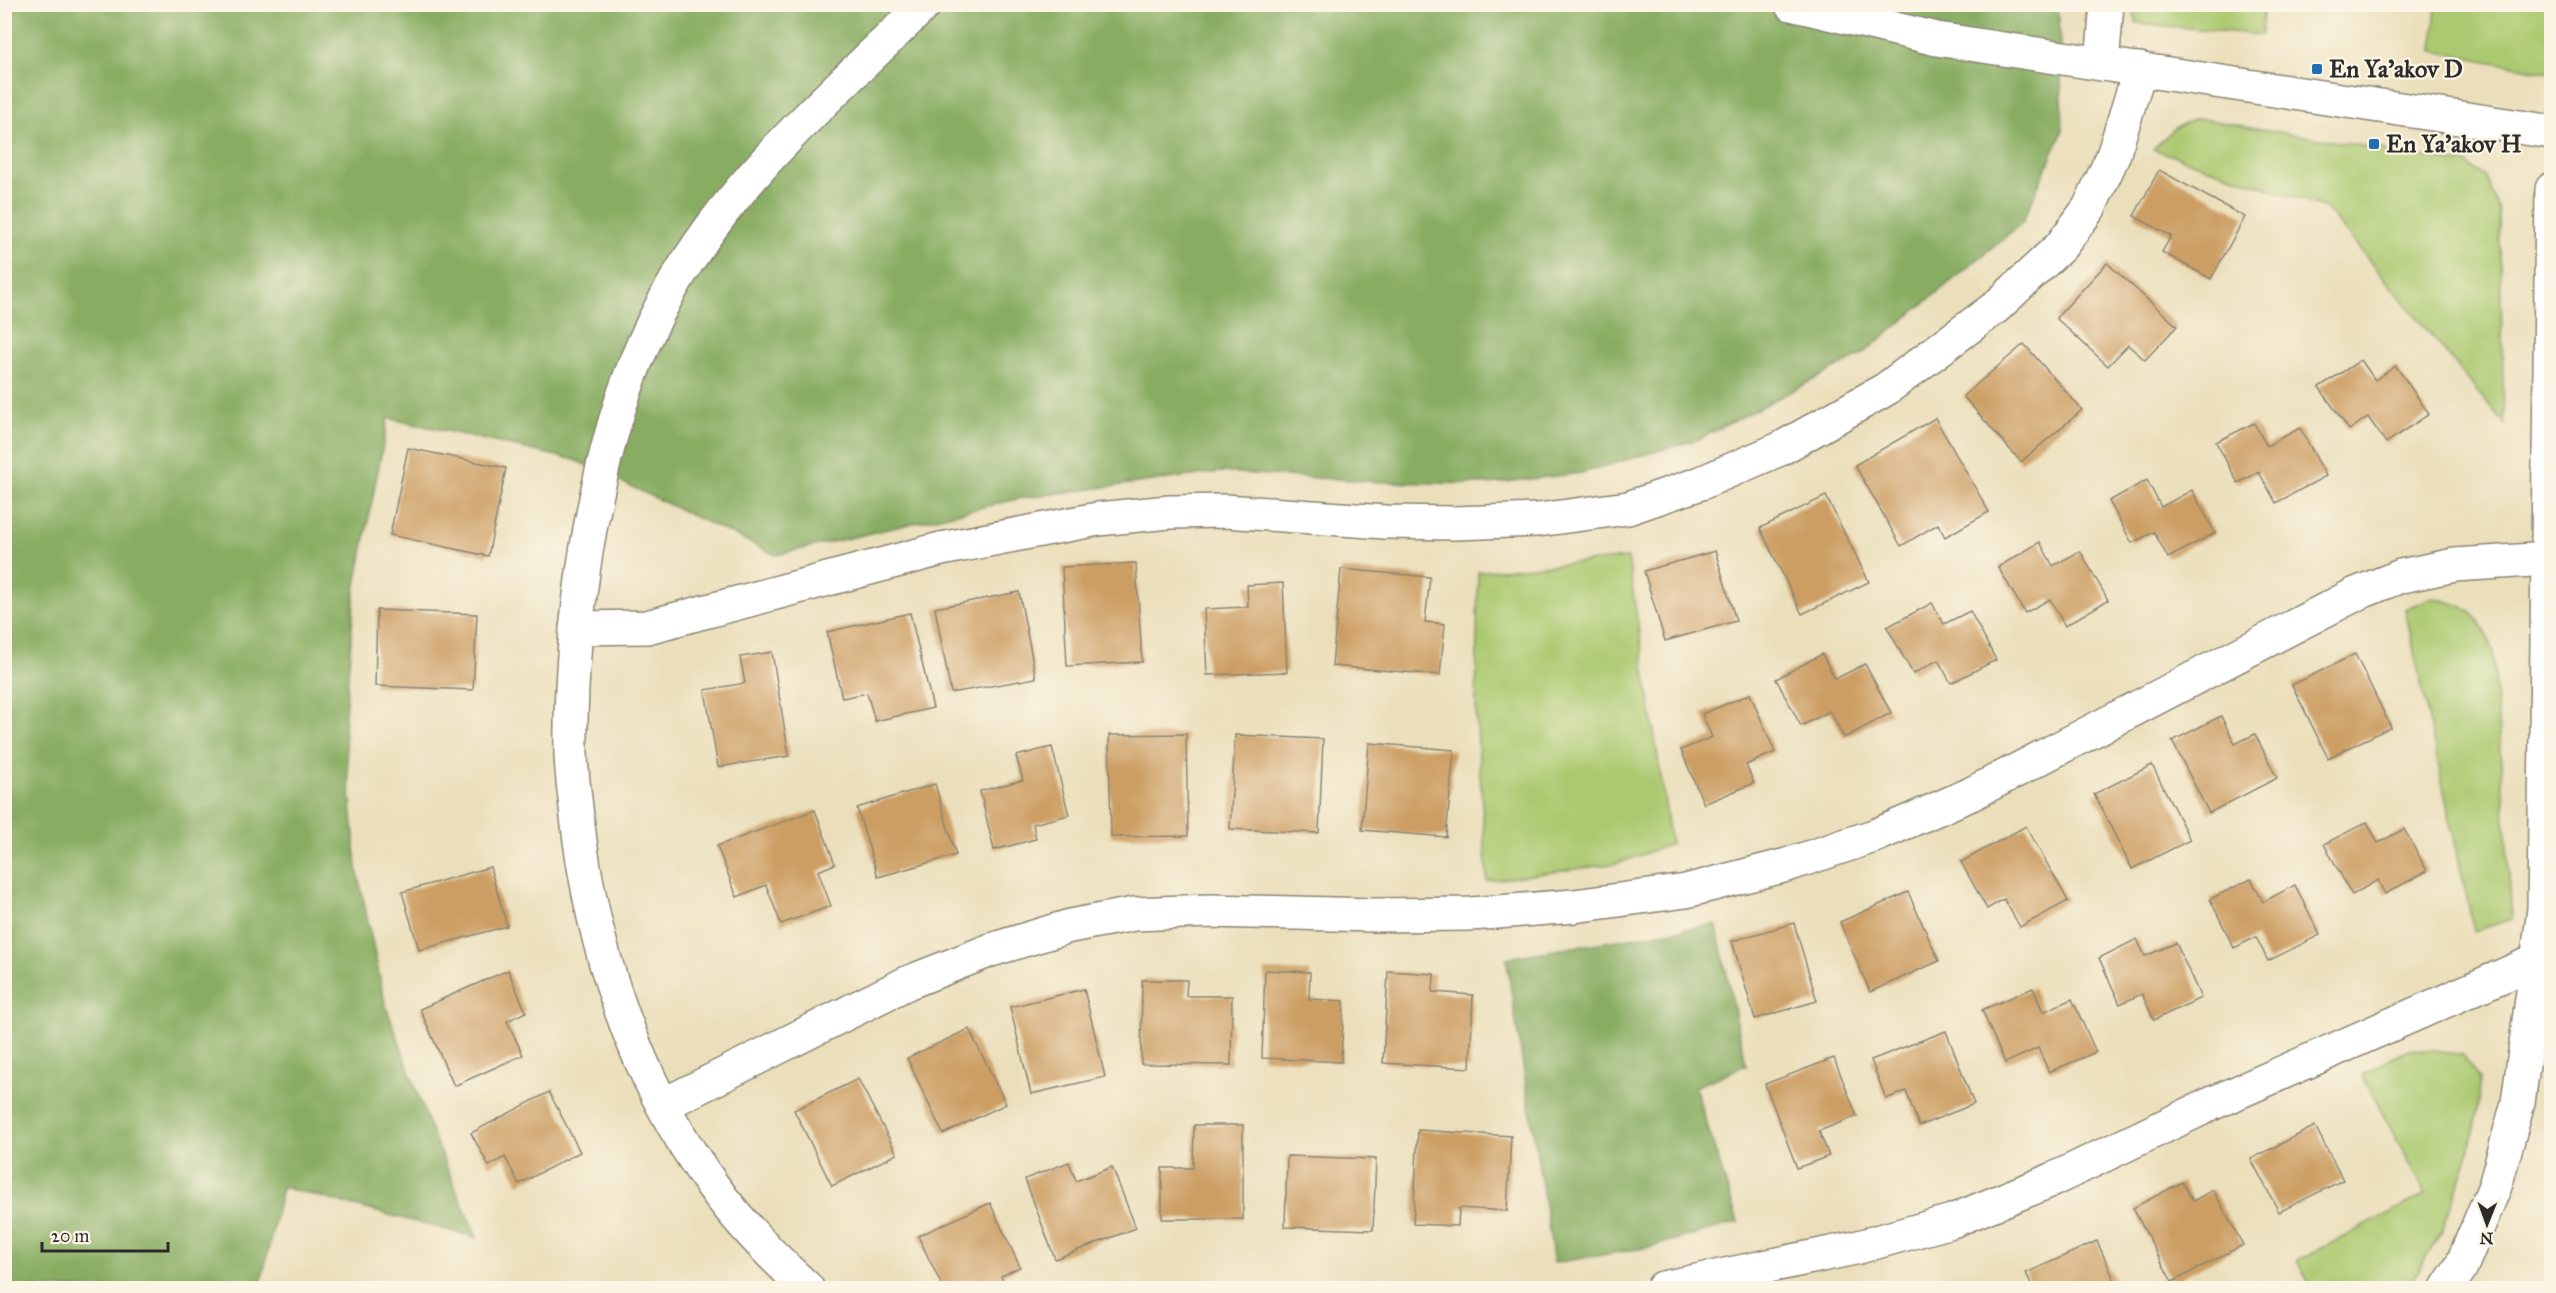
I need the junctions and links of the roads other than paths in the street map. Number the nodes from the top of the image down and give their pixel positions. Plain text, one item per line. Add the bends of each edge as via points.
1 (925, 4) edge
2 (1791, 4) edge
3 (2107, 4) edge
4 (2102, 64) junction
5 (2140, 69) junction
6 (2552, 132) edge
7 (2552, 189) edge
8 (2548, 559) junction
9 (576, 628) junction
10 (2545, 957) edge
11 (663, 1105) junction
12 (807, 1288) edge
13 (1663, 1288) edge
14 (2447, 1288) edge

1 - 9 street via 781,143 713,224 675,283 637,357 609,436
2 - 4 street via 1937,39
3 - 4 street
4 - 5 street
5 - 6 street
5 - 9 street via 2113,156 2089,208 2053,254 1996,307 1886,389 1780,449 1701,483 1628,508 1538,520 1385,522 1225,511 1098,519 942,549 647,627
7 - 8 street
8 - 10 street
8 - 11 street via 2455,565 2401,576 2356,594 1971,794 1877,835 1787,865 1686,891 1574,906 1471,914 1209,911 1134,914 1070,926 991,950 907,983
9 - 11 street via 570,756 592,915 637,1052
10 - 13 street via 2211,1104 2052,1180 1952,1221 1855,1248
10 - 14 street via 2518,1103 2495,1186 2461,1267
11 - 12 street via 713,1186 765,1249

